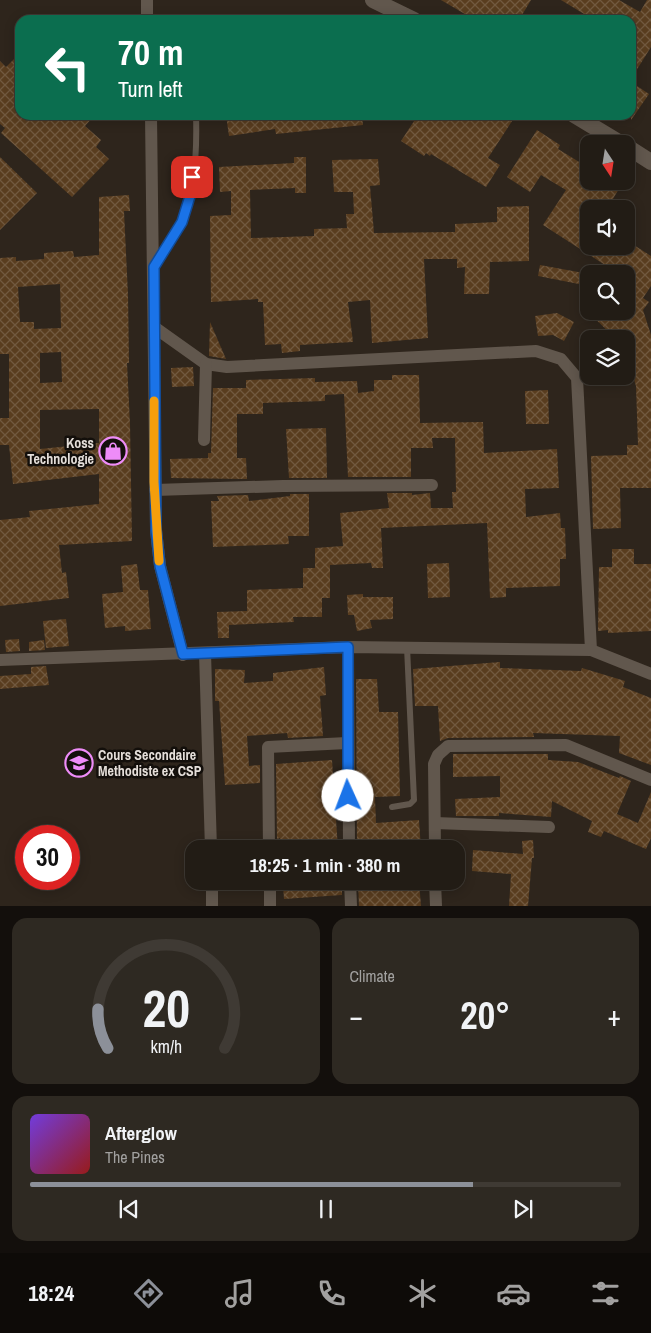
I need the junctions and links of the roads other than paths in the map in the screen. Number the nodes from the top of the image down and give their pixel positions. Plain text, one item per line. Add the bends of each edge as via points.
1 (147, 0) edge
2 (373, 0) edge
3 (149, 15) edge
4 (404, 15) edge
5 (151, 120) edge
6 (196, 120) edge
7 (582, 120) edge
8 (607, 135) edge
9 (635, 152) edge
10 (651, 162) edge
11 (154, 267) junction
12 (154, 327) junction
13 (206, 364) junction
14 (204, 440) dead end
15 (432, 485) dead end
16 (155, 490) junction
17 (348, 647) junction
18 (407, 647) junction
19 (591, 650) junction
20 (206, 653) junction
21 (183, 654) junction
22 (0, 660) edge
23 (651, 674) edge
24 (347, 743) junction
25 (651, 780) edge
26 (392, 807) dead end
27 (435, 823) junction
28 (550, 827) dead end
29 (211, 840) edge
30 (269, 840) edge
31 (349, 840) edge
32 (435, 840) edge
33 (212, 890) edge
34 (270, 890) edge
35 (350, 890) edge
36 (435, 890) edge
37 (212, 906) edge
38 (270, 906) edge
39 (351, 906) edge
40 (436, 906) edge

1 - 3 street
2 - 4 street
5 - 11 street
6 - 11 lane via 190,196 182,222
7 - 8 street
9 - 10 street
11 - 12 street
12 - 13 street
12 - 16 street
13 - 14 street
13 - 19 street via 227,367 536,351 561,359 577,378
15 - 16 street
16 - 21 street via 160,566
17 - 18 street
17 - 20 street
17 - 24 street
18 - 19 street
18 - 26 lane via 414,800 410,804
19 - 23 street
20 - 21 street
20 - 29 street
21 - 22 street
24 - 30 street via 268,747
24 - 31 street
25 - 27 street via 566,745 448,746 434,764
27 - 28 street
27 - 32 street
33 - 37 street
34 - 38 street
35 - 39 street
36 - 40 street

